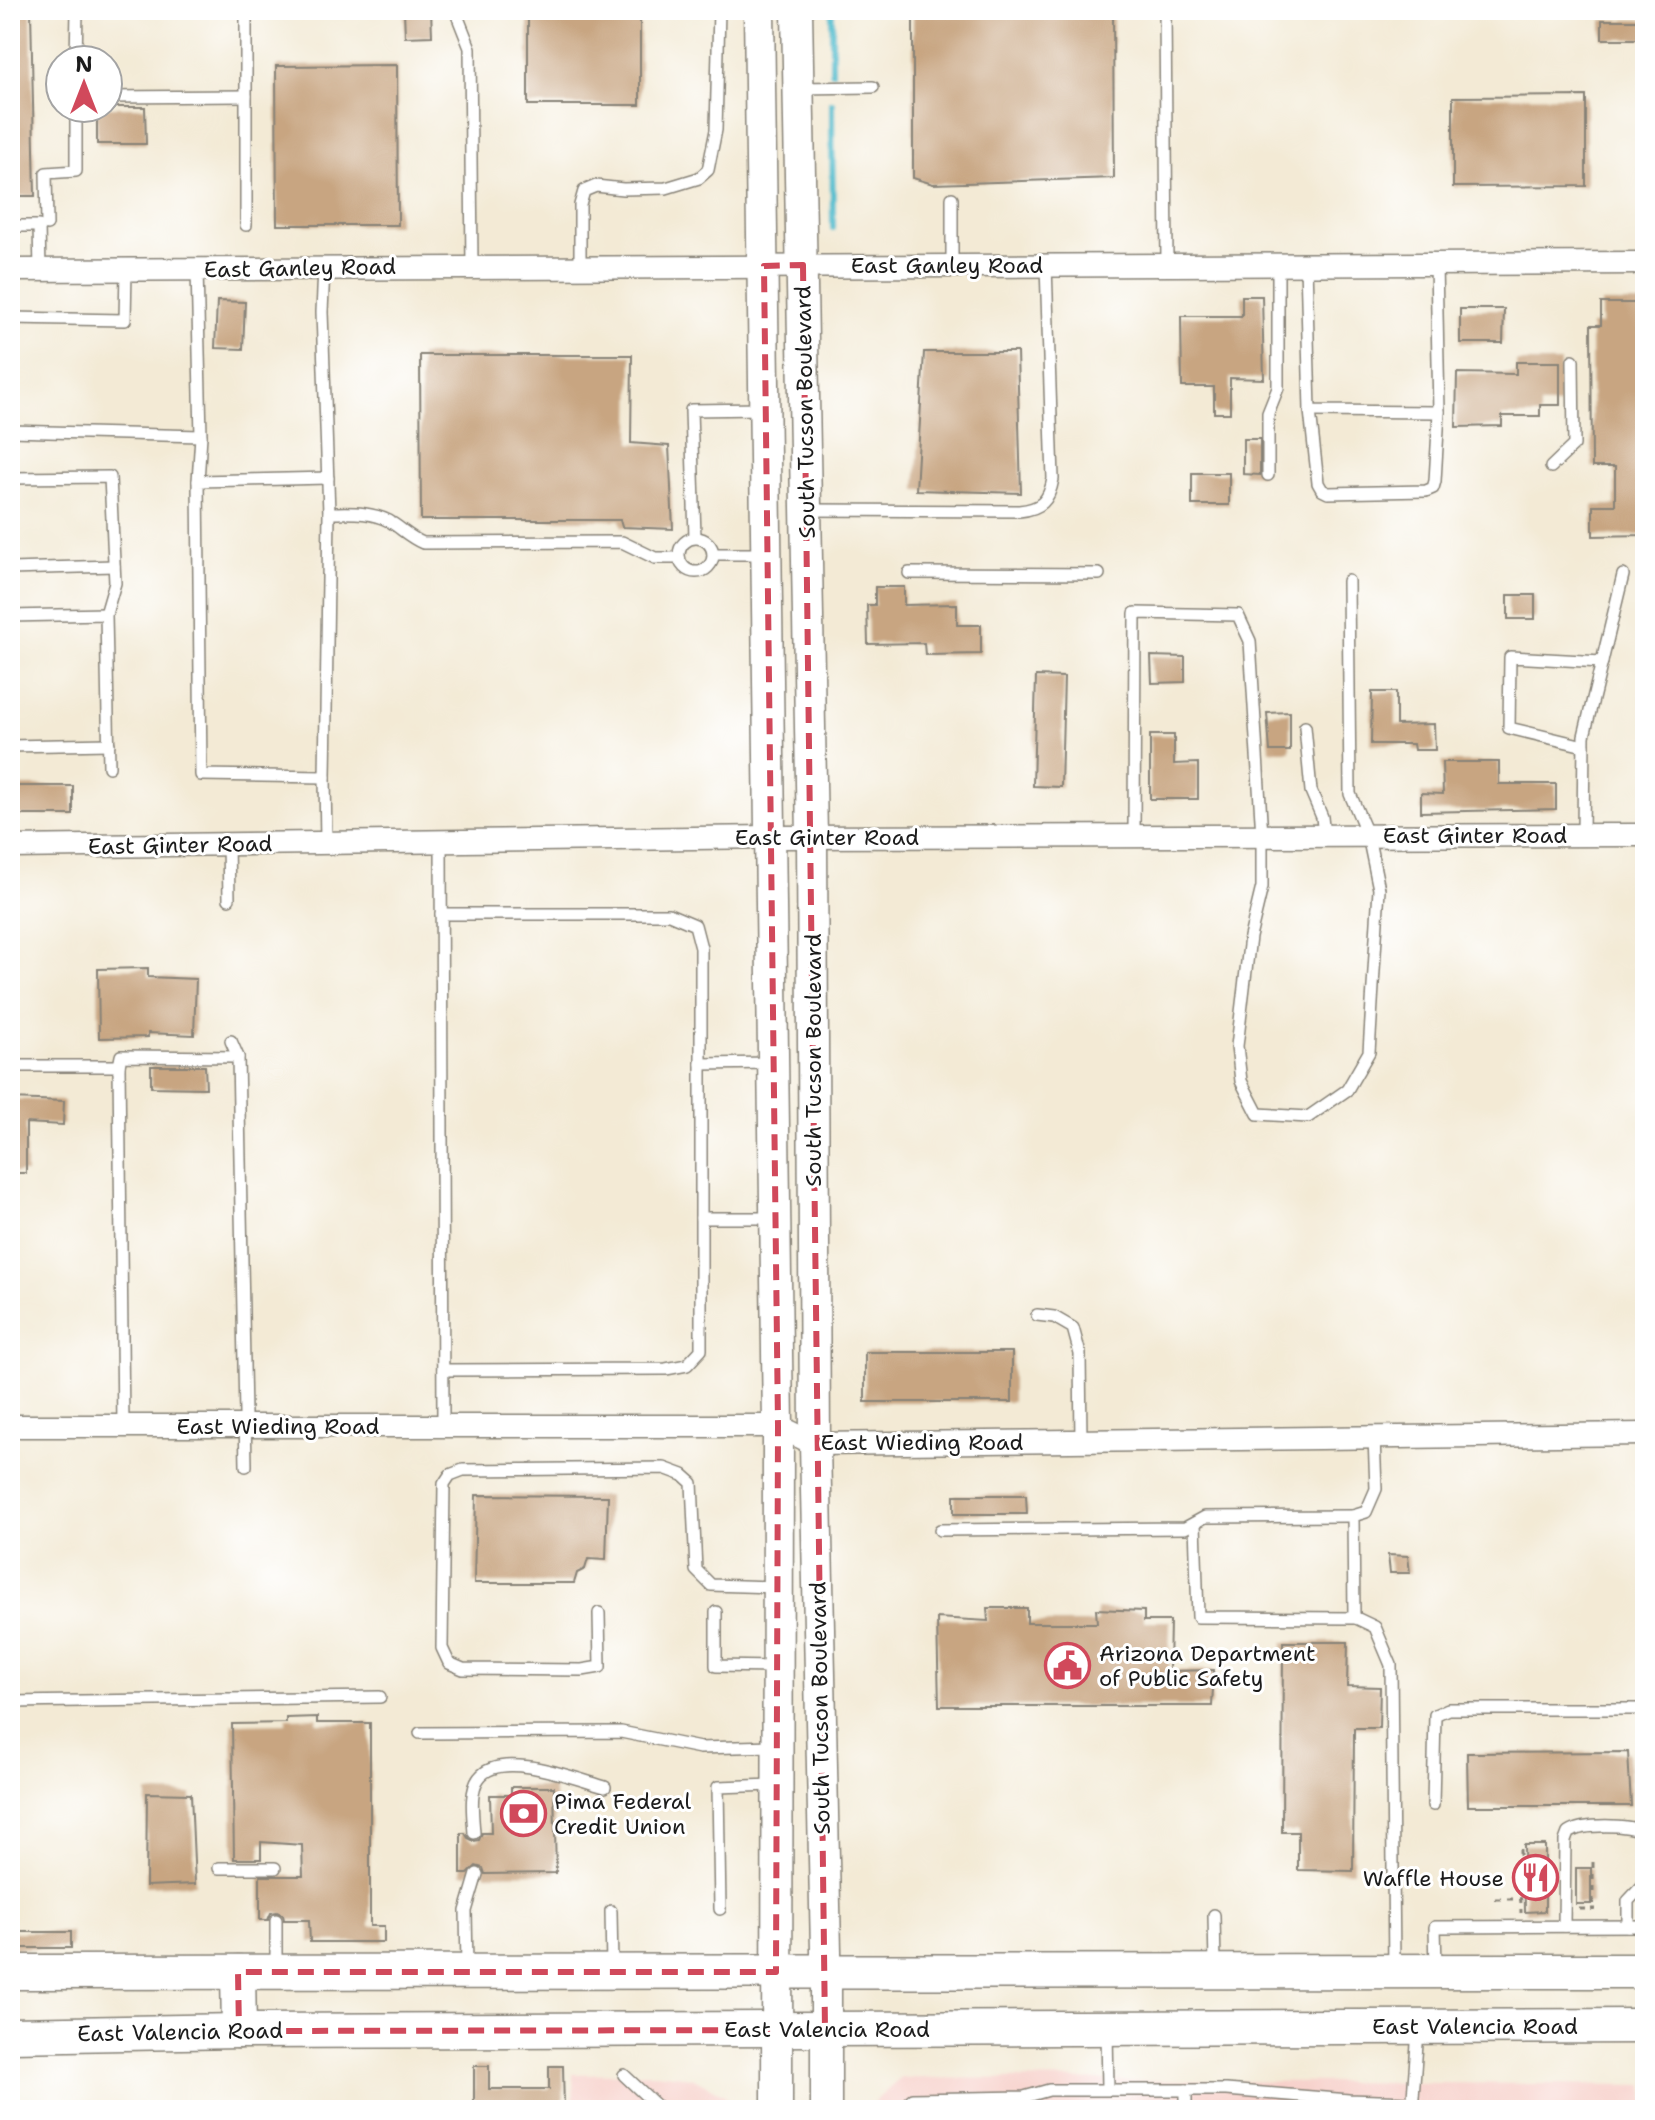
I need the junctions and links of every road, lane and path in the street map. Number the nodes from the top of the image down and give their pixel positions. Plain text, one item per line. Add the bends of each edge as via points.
1 (77, 10) edge
2 (455, 10) edge
3 (719, 10) edge
4 (759, 10) edge
5 (797, 10) edge
6 (1165, 10) edge
7 (246, 13) dead end
8 (76, 44) edge
9 (873, 87) dead end
10 (798, 88) junction
11 (246, 96) junction
12 (124, 97) edge
13 (76, 124) edge
14 (952, 198) dead end
15 (47, 225) dead end
16 (246, 225) dead end
17 (10, 226) edge
18 (1645, 263) edge
19 (1167, 264) junction
20 (1278, 264) junction
21 (1306, 264) junction
22 (1436, 264) junction
23 (803, 265) junction
24 (952, 265) junction
25 (1046, 265) junction
26 (764, 266) junction
27 (472, 267) junction
28 (580, 267) junction
29 (324, 268) junction
30 (197, 269) junction
31 (10, 270) edge
32 (40, 270) junction
33 (126, 270) junction
34 (10, 318) edge
35 (1573, 360) dead end
36 (766, 409) junction
37 (1310, 411) junction
38 (1439, 412) junction
39 (10, 431) edge
40 (201, 436) junction
41 (1551, 467) dead end
42 (1268, 475) dead end
43 (10, 478) edge
44 (328, 478) junction
45 (198, 481) junction
46 (807, 510) junction
47 (329, 513) junction
48 (695, 537) junction
49 (713, 554) junction
50 (768, 554) junction
51 (678, 558) junction
52 (114, 566) junction
53 (10, 569) edge
54 (909, 573) dead end
55 (1099, 574) dead end
56 (1623, 575) dead end
57 (1348, 581) dead end
58 (106, 614) junction
59 (10, 616) edge
60 (1602, 662) junction
61 (1305, 727) dead end
62 (109, 744) junction
63 (10, 746) edge
64 (1584, 746) junction
65 (109, 767) dead end
66 (325, 777) junction
67 (1583, 835) junction
68 (1645, 835) edge
69 (1134, 836) junction
70 (1262, 836) junction
71 (1324, 836) junction
72 (1368, 836) junction
73 (771, 837) junction
74 (812, 837) junction
75 (441, 841) junction
76 (326, 843) junction
77 (228, 844) junction
78 (10, 847) edge
79 (229, 899) dead end
80 (441, 914) junction
81 (231, 1041) dead end
82 (238, 1057) junction
83 (774, 1063) junction
84 (701, 1064) junction
85 (10, 1066) edge
86 (119, 1066) junction
87 (701, 1218) junction
88 (776, 1218) junction
89 (1037, 1315) dead end
90 (443, 1370) junction
91 (10, 1426) edge
92 (123, 1426) junction
93 (244, 1426) junction
94 (443, 1426) junction
95 (778, 1426) junction
96 (1645, 1434) edge
97 (1374, 1437) junction
98 (1081, 1441) junction
99 (815, 1444) junction
100 (246, 1466) dead end
101 (1353, 1516) junction
102 (1195, 1523) junction
103 (940, 1530) dead end
104 (778, 1587) junction
105 (716, 1612) dead end
106 (599, 1613) dead end
107 (1356, 1618) junction
108 (778, 1667) junction
109 (380, 1697) dead end
110 (10, 1702) edge
111 (1645, 1709) edge
112 (420, 1733) dead end
113 (777, 1746) junction
114 (777, 1785) junction
115 (605, 1787) dead end
116 (1433, 1805) dead end
117 (1645, 1832) edge
118 (474, 1833) dead end
119 (1520, 1849) dead end
120 (219, 1868) dead end
121 (275, 1868) dead end
122 (477, 1874) dead end
123 (1645, 1883) edge
124 (1495, 1899) dead end
125 (1521, 1899) junction
126 (720, 1909) dead end
127 (611, 1911) dead end
128 (1214, 1915) dead end
129 (276, 1920) dead end
130 (1522, 1926) junction
131 (1564, 1926) junction
132 (1628, 1926) junction
133 (1645, 1926) edge
134 (1645, 1971) edge
135 (10, 1972) edge
136 (238, 1972) junction
137 (276, 1972) junction
138 (467, 1972) junction
139 (612, 1972) junction
140 (776, 1972) junction
141 (1416, 1972) junction
142 (1215, 1973) junction
143 (825, 1974) junction
144 (1418, 2025) junction
145 (1645, 2026) edge
146 (1107, 2028) junction
147 (825, 2030) junction
148 (239, 2031) junction
149 (777, 2031) junction
150 (10, 2035) edge
151 (624, 2075) dead end
152 (1108, 2089) junction
153 (1186, 2090) junction
154 (1016, 2097) junction
155 (1411, 2106) edge
156 (661, 2110) edge
157 (777, 2110) edge
158 (826, 2110) edge
159 (901, 2110) edge
160 (1017, 2110) edge
161 (1186, 2110) edge

1 - 8 lane
2 - 27 lane via 470,48
3 - 28 lane via 716,130 708,170 666,188 596,186 584,191
4 - 26 main road, South Tucson Boulevard
5 - 10 main road, South Tucson Boulevard
6 - 19 lane
7 - 11 lane
9 - 10 lane
10 - 23 main road, South Tucson Boulevard
11 - 12 lane
11 - 16 lane
13 - 15 lane via 76,171 46,173
14 - 24 lane
17 - 32 lane via 39,226
18 - 22 street, East Ganley Road
19 - 20 street, East Ganley Road
19 - 25 street, East Ganley Road
20 - 21 street, East Ganley Road
20 - 42 lane via 1278,388 1268,413
21 - 22 street, East Ganley Road
21 - 37 lane
22 - 38 lane
23 - 24 street, East Ganley Road
23 - 26 street, East Ganley Road
23 - 46 main road, South Tucson Boulevard
24 - 25 street, East Ganley Road
25 - 46 lane via 1053,479 1043,504 1019,511
26 - 28 street, East Ganley Road
26 - 36 main road, South Tucson Boulevard
27 - 28 street, East Ganley Road
27 - 29 street, East Ganley Road
29 - 30 street, East Ganley Road
29 - 44 lane
30 - 33 street, East Ganley Road
30 - 40 lane
31 - 32 street, East Ganley Road
32 - 33 street, East Ganley Road
33 - 34 lane via 125,320
35 - 41 lane via 1574,445
36 - 48 lane via 691,410
36 - 50 main road, South Tucson Boulevard
37 - 38 lane
37 - 38 lane via 1318,483 1328,493 1433,488
39 - 40 lane
40 - 45 lane
43 - 52 lane via 110,477
44 - 45 lane
44 - 47 lane
45 - 66 lane via 201,775
46 - 74 main road, South Tucson Boulevard
47 - 51 lane via 368,513 423,543 622,542 655,558
47 - 66 lane
48 - 49 lane via 709,543
48 - 51 lane via 683,543
49 - 50 lane
49 - 51 lane via 710,565 699,572 688,570
50 - 73 main road, South Tucson Boulevard
52 - 53 lane
52 - 58 lane
54 - 55 lane
56 - 60 lane
57 - 72 lane via 1350,794
58 - 59 lane
58 - 62 lane
60 - 64 lane
60 - 64 lane via 1510,657 1509,728
61 - 71 lane via 1311,791
62 - 63 lane
62 - 65 lane
64 - 67 lane
66 - 76 lane
67 - 68 street, East Ginter Road
67 - 72 street, East Ginter Road
69 - 70 street, East Ginter Road
69 - 70 lane via 1135,613 1238,615 1250,641
69 - 74 street, East Ginter Road
70 - 71 street, East Ginter Road
70 - 72 lane via 1262,887 1250,937 1237,1046 1241,1081 1258,1114 1308,1117 1347,1090 1369,1052 1379,889
71 - 72 street, East Ginter Road
73 - 74 street, East Ginter Road
73 - 75 street, East Ginter Road
73 - 83 main road, South Tucson Boulevard
74 - 99 main road, South Tucson Boulevard
75 - 76 street, East Ginter Road
75 - 80 lane
76 - 77 street, East Ginter Road
77 - 78 street, East Ginter Road
77 - 79 lane
80 - 84 lane via 669,914 695,925 701,948
80 - 90 lane
81 - 82 lane
82 - 86 lane via 121,1056
82 - 93 lane
83 - 84 lane
83 - 88 main road, South Tucson Boulevard
84 - 87 lane
85 - 86 lane
86 - 92 lane
87 - 88 lane
87 - 90 lane via 701,1350 687,1365
88 - 95 main road, South Tucson Boulevard
89 - 98 lane via 1073,1328 1080,1354
90 - 94 lane
91 - 92 street, East Wieding Road
92 - 93 street, East Wieding Road
93 - 94 street, East Wieding Road
93 - 100 lane
94 - 95 street, East Wieding Road
95 - 99 street, East Wieding Road
95 - 104 main road, South Tucson Boulevard
96 - 97 street, East Wieding Road
97 - 98 street, East Wieding Road
97 - 101 lane via 1376,1489 1366,1512
98 - 99 street, East Wieding Road
99 - 143 main road, South Tucson Boulevard
101 - 102 lane via 1205,1517
101 - 107 lane
102 - 103 lane via 1185,1528
102 - 107 lane via 1198,1617
104 - 106 lane via 711,1585 696,1570 692,1483 664,1468 463,1470 450,1475 444,1484 442,1648 449,1663 463,1669 600,1667
104 - 108 main road, South Tucson Boulevard
105 - 108 lane via 716,1666
107 - 141 lane via 1375,1627 1391,1665
108 - 113 main road, South Tucson Boulevard
109 - 110 lane
111 - 116 lane via 1448,1709 1435,1715
112 - 113 lane via 621,1732 700,1748
113 - 114 main road, South Tucson Boulevard
114 - 126 lane via 718,1787
114 - 140 main road, South Tucson Boulevard
115 - 118 lane via 519,1765 493,1766 478,1779
117 - 131 lane via 1584,1827 1568,1833
119 - 125 path
120 - 121 lane
122 - 138 lane via 466,1911
123 - 132 lane via 1628,1901
124 - 125 path
125 - 130 path
127 - 139 lane
128 - 142 lane
129 - 137 lane
130 - 131 lane
130 - 141 lane via 1435,1927
131 - 132 lane
132 - 133 lane
134 - 141 main road
135 - 136 main road
136 - 137 main road
136 - 148 main road
137 - 138 main road
138 - 139 main road
139 - 140 main road
140 - 143 main road
140 - 149 main road, South Tucson Boulevard
141 - 142 main road
141 - 144 main road
142 - 143 main road
143 - 147 main road, South Tucson Boulevard
144 - 145 main road, East Valencia Road
144 - 146 main road, East Valencia Road
144 - 155 lane
146 - 147 main road, East Valencia Road
146 - 152 lane
147 - 149 main road, East Valencia Road
147 - 158 main road, South Tucson Boulevard
148 - 149 main road, East Valencia Road
148 - 150 main road, East Valencia Road
149 - 157 main road, South Tucson Boulevard
151 - 156 lane
152 - 153 lane
152 - 154 lane via 1049,2090
153 - 155 lane
153 - 161 lane
154 - 159 lane via 912,2099
154 - 160 lane

